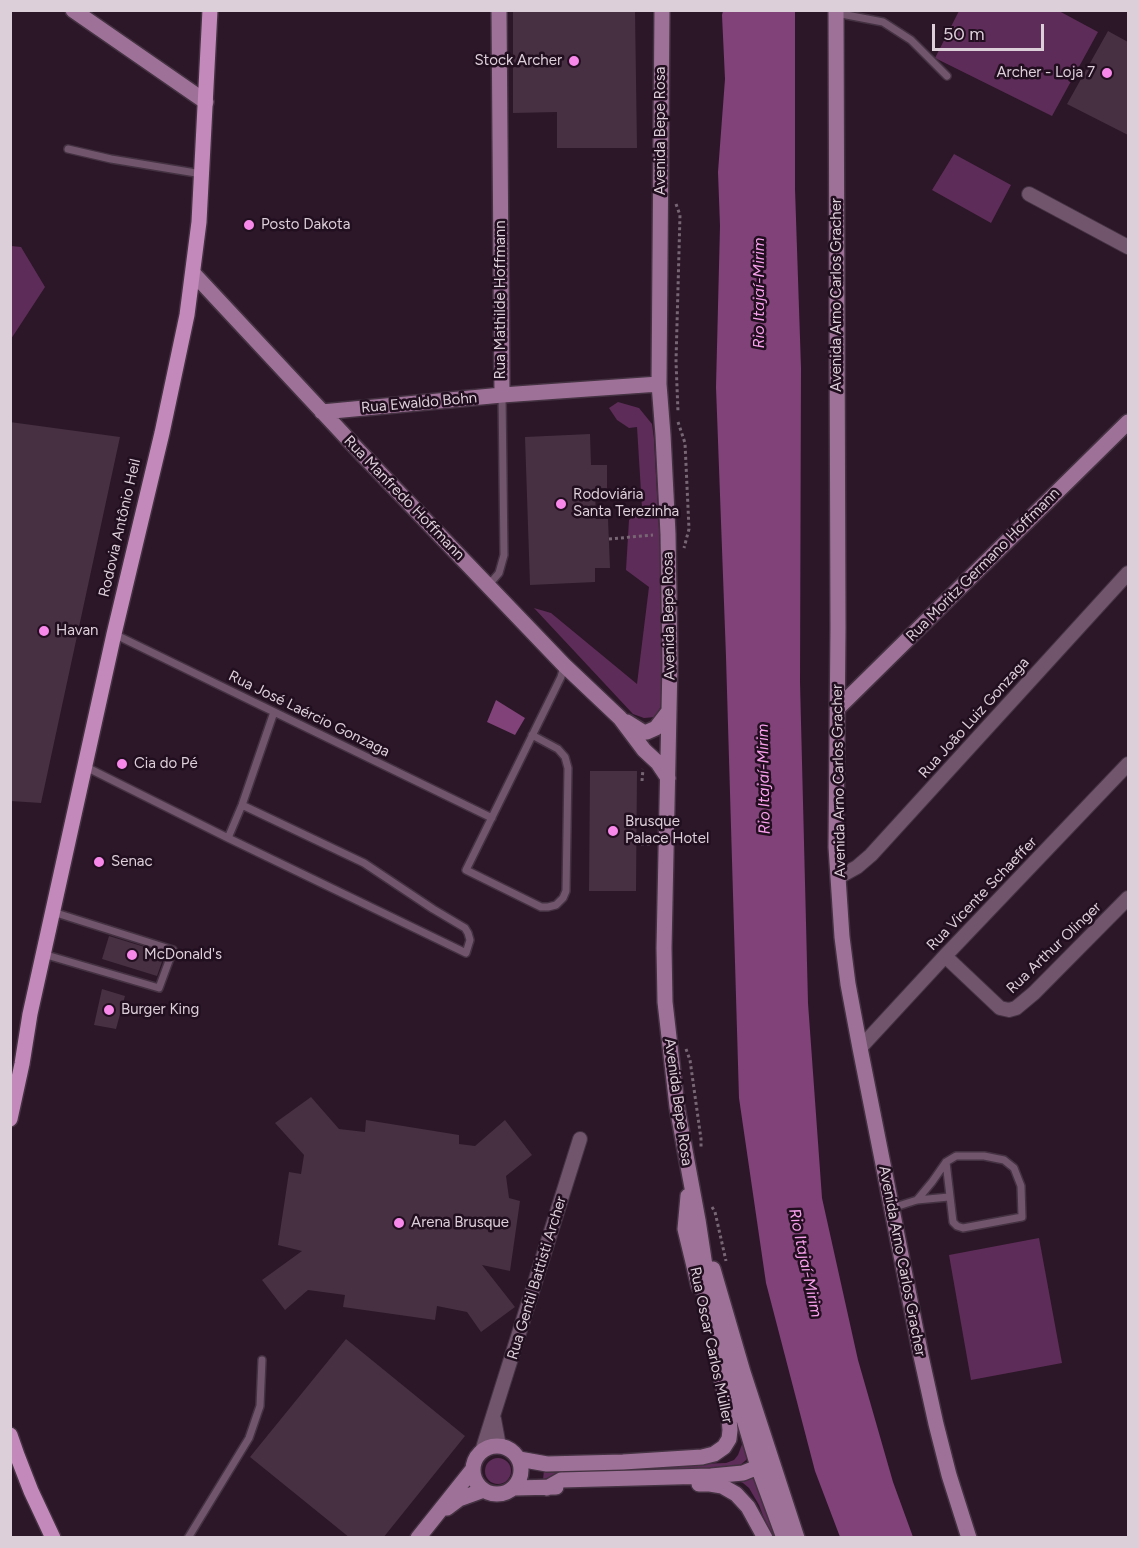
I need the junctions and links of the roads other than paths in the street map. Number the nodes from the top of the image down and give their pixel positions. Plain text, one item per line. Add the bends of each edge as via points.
1 (73, 10) edge
2 (210, 10) edge
3 (499, 10) edge
4 (662, 10) edge
5 (836, 11) edge
6 (947, 76) dead end
7 (206, 102) junction
8 (68, 149) dead end
9 (202, 174) junction
10 (1029, 194) dead end
11 (1128, 248) edge
12 (193, 273) junction
13 (659, 384) junction
14 (502, 396) junction
15 (322, 412) junction
16 (1128, 422) edge
17 (1128, 573) edge
18 (487, 584) junction
19 (114, 634) junction
20 (564, 665) junction
21 (837, 709) junction
22 (669, 711) junction
23 (274, 712) junction
24 (620, 718) junction
25 (532, 735) junction
26 (1128, 764) edge
27 (84, 766) junction
28 (668, 778) junction
29 (242, 805) junction
30 (492, 818) junction
31 (228, 838) junction
32 (839, 877) junction
33 (1128, 898) edge
34 (53, 912) junction
35 (43, 954) junction
36 (945, 956) junction
37 (860, 1048) junction
38 (10, 1119) edge
39 (580, 1139) dead end
40 (946, 1162) junction
41 (689, 1178) junction
42 (949, 1197) junction
43 (917, 1200) junction
44 (891, 1208) junction
45 (698, 1220) junction
46 (262, 1360) dead end
47 (751, 1396) junction
48 (493, 1417) junction
49 (10, 1435) edge
50 (500, 1446) junction
51 (482, 1451) junction
52 (519, 1459) junction
53 (758, 1467) junction
54 (473, 1469) junction
55 (514, 1488) junction
56 (547, 1488) junction
57 (484, 1490) junction
58 (435, 1516) junction
59 (53, 1538) edge
60 (188, 1538) edge
61 (418, 1538) edge
62 (765, 1538) edge
63 (783, 1538) edge
64 (797, 1538) edge
65 (969, 1538) edge

1 - 7 main road
2 - 7 main road, Rodovia Antônio Heil
3 - 14 main road, Rua Mathilde Hoffmann
4 - 13 main road, Avenida Bepe Rosa
5 - 6 lane via 883,22 911,40
5 - 21 main road, Avenida Arno Carlos Gracher
7 - 9 main road, Rodovia Antônio Heil
8 - 9 lane
9 - 12 main road, Rodovia Antônio Heil
10 - 11 street
12 - 15 main road, Rua Manfredo Hoffmann
12 - 19 main road, Rodovia Antônio Heil via 164,423
13 - 14 main road, Rua Ewaldo Bohn
13 - 22 main road, Avenida Bepe Rosa via 668,534
14 - 15 main road, Rua Ewaldo Bohn
14 - 18 lane, Rua Mathilde Hoffmann via 504,555 499,573
15 - 18 main road, Rua Manfredo Hoffmann
16 - 21 main road, Rua Moritz Germano Hoffmann
17 - 32 street, Rua João Luiz Gonzaga via 871,855
18 - 20 main road, Rua Manfredo Hoffmann
19 - 23 lane, Rua José Laércio Gonzaga
19 - 27 main road, Rodovia Antônio Heil
20 - 24 main road, Rua Manfredo Hoffmann
20 - 25 lane
21 - 32 main road, Avenida Arno Carlos Gracher
22 - 24 main road, Rua Manfredo Hoffmann via 656,728 647,732
22 - 28 main road, Avenida Bepe Rosa
23 - 29 lane
23 - 30 lane, Rua José Laércio Gonzaga
24 - 28 main road, Rua Manfredo Hoffmann
25 - 30 lane
25 - 30 lane via 558,749 568,768 566,891 556,905 541,907 466,870
26 - 36 street, Rua Vicente Schaeffer
27 - 31 lane
27 - 34 main road, Rodovia Antônio Heil
28 - 41 main road, Avenida Bepe Rosa via 666,1002
29 - 31 lane
29 - 31 lane via 364,863 465,928 470,940 466,953
32 - 37 main road, Avenida Arno Carlos Gracher via 842,937
33 - 36 street, Rua Arthur Olinger via 1016,1008 1000,1008
34 - 35 main road, Rodovia Antônio Heil
34 - 35 lane via 173,950 159,988
35 - 38 main road, Rodovia Antônio Heil
36 - 37 street, Rua Vicente Schaeffer
37 - 44 main road, Avenida Arno Carlos Gracher
39 - 48 street, Rua Gentil Battisti Archer
40 - 42 lane
40 - 42 lane via 956,1156 1004,1160 1014,1168 1021,1186 1022,1218 963,1228 953,1222
40 - 43 lane
41 - 45 main road, Avenida Bepe Rosa
41 - 52 main road, Rua Oscar Carlos Müller via 685,1229 728,1407 729,1439 714,1454 702,1457 547,1464
42 - 43 lane
43 - 44 lane
44 - 65 main road, Avenida Arno Carlos Gracher via 936,1424
45 - 47 main road, Avenida Bepe Rosa
45 - 53 main road, Avenida Bepe Rosa via 710,1299
46 - 60 lane via 260,1406 249,1438
47 - 53 main road, Rua Oscar Carlos Müller via 748,1407 763,1455
47 - 64 main road, Avenida Bepe Rosa
48 - 50 street
48 - 51 street, Rua Gentil Battisti Archer
49 - 59 main road
50 - 51 main road
50 - 52 main road
51 - 54 main road
52 - 55 main road via 521,1475
53 - 56 main road via 743,1473 711,1476 561,1480
53 - 63 main road, Avenida Bepe Rosa
54 - 57 main road
54 - 58 main road
55 - 56 main road
55 - 57 main road via 499,1494
56 - 62 main road via 722,1486 748,1507
57 - 58 main road via 459,1499
58 - 61 main road

